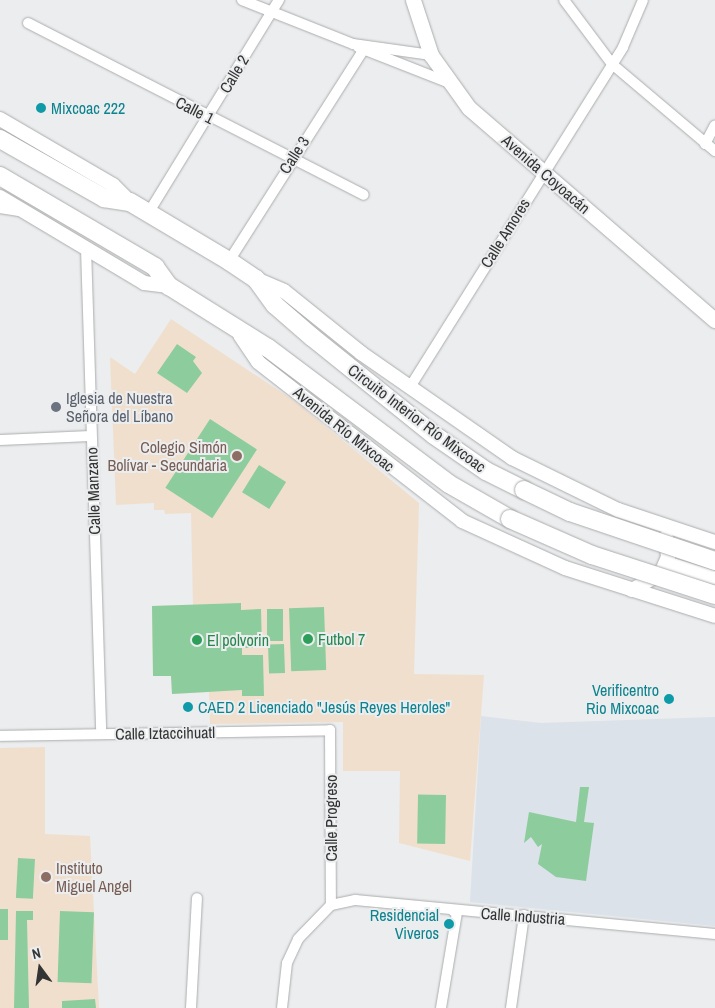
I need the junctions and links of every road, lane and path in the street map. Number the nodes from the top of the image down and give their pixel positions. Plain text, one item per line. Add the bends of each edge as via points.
1 (242, 0) edge
2 (280, 0) edge
3 (413, 0) edge
4 (564, 0) edge
5 (643, 0) edge
6 (272, 12) junction
7 (28, 23) dead end
8 (364, 48) junction
9 (432, 55) junction
10 (612, 64) junction
11 (447, 82) junction
12 (208, 117) junction
13 (0, 119) edge
14 (715, 125) edge
15 (0, 138) edge
16 (705, 144) junction
17 (715, 151) edge
18 (291, 158) junction
19 (543, 171) junction
20 (0, 176) edge
21 (364, 195) dead end
22 (0, 197) edge
23 (130, 202) junction
24 (0, 208) edge
25 (25, 212) junction
26 (148, 212) junction
27 (86, 248) junction
28 (229, 261) junction
29 (256, 279) junction
30 (170, 286) junction
31 (715, 320) edge
32 (240, 335) junction
33 (410, 388) junction
34 (91, 436) junction
35 (0, 440) edge
36 (660, 525) junction
37 (715, 542) edge
38 (715, 561) edge
39 (666, 563) junction
40 (715, 578) edge
41 (632, 590) junction
42 (715, 595) edge
43 (715, 616) edge
44 (330, 730) joint
45 (101, 734) junction
46 (0, 736) edge
47 (197, 898) dead end
48 (331, 905) junction
49 (453, 911) junction
50 (524, 915) junction
51 (715, 934) edge
52 (191, 1008) edge
53 (282, 1008) edge
54 (441, 1008) edge
55 (511, 1008) edge

1 - 6 street
2 - 6 street, Calle 2
3 - 9 main road, Avenida Coyoacán
4 - 10 street
5 - 10 street, Calle Amores
6 - 8 street
6 - 12 street, Calle 2
7 - 12 street, Calle 1
8 - 9 street
8 - 11 street
8 - 18 street, Calle 3
9 - 11 main road, Avenida Coyoacán
10 - 16 street
10 - 19 street, Calle Amores
11 - 19 main road, Avenida Coyoacán via 469,108
12 - 18 street, Calle 1
12 - 26 street, Calle 2
13 - 23 main road via 113,184
14 - 16 street
15 - 23 highway via 104,198
16 - 17 street
18 - 21 street, Calle 1
18 - 28 street, Calle 3
19 - 31 main road, Avenida Coyoacán
19 - 33 street, Calle Amores
20 - 30 highway via 155,267
22 - 25 main road, Avenida Río Mixcoac
23 - 26 highway
24 - 25 street
25 - 27 main road, Avenida Río Mixcoac
26 - 28 highway
27 - 30 main road, Avenida Río Mixcoac via 144,283
27 - 34 street, Calle Manzano
28 - 29 highway
29 - 33 main road via 284,291
29 - 38 highway, Circuito Interior Río Mixcoac, bridge via 275,305 312,337 434,435 486,471 570,512
30 - 32 highway, Avenida Río Mixcoac
32 - 41 main road, Avenida Río Mixcoac via 258,362 462,521 556,565
32 - 42 highway, Circuito Interior Río Mixcoac, bridge via 268,348 450,484 510,519 569,546
33 - 36 main road via 563,486
34 - 35 street
34 - 45 street, Calle Manzano
36 - 37 main road
36 - 39 main road via 667,541
39 - 40 main road
39 - 41 main road via 656,579
41 - 43 main road, Avenida Río Mixcoac
44 - 45 street, Calle Iztaccihuatl
44 - 48 street, Calle Progreso
45 - 46 street, Calle Iztaccihuatl
47 - 52 street
48 - 49 street, Calle Industria via 355,900
48 - 53 street via 314,918 298,939 287,963
49 - 50 street, Calle Industria
49 - 54 street via 457,912
50 - 51 street, Calle Industria
50 - 55 street

